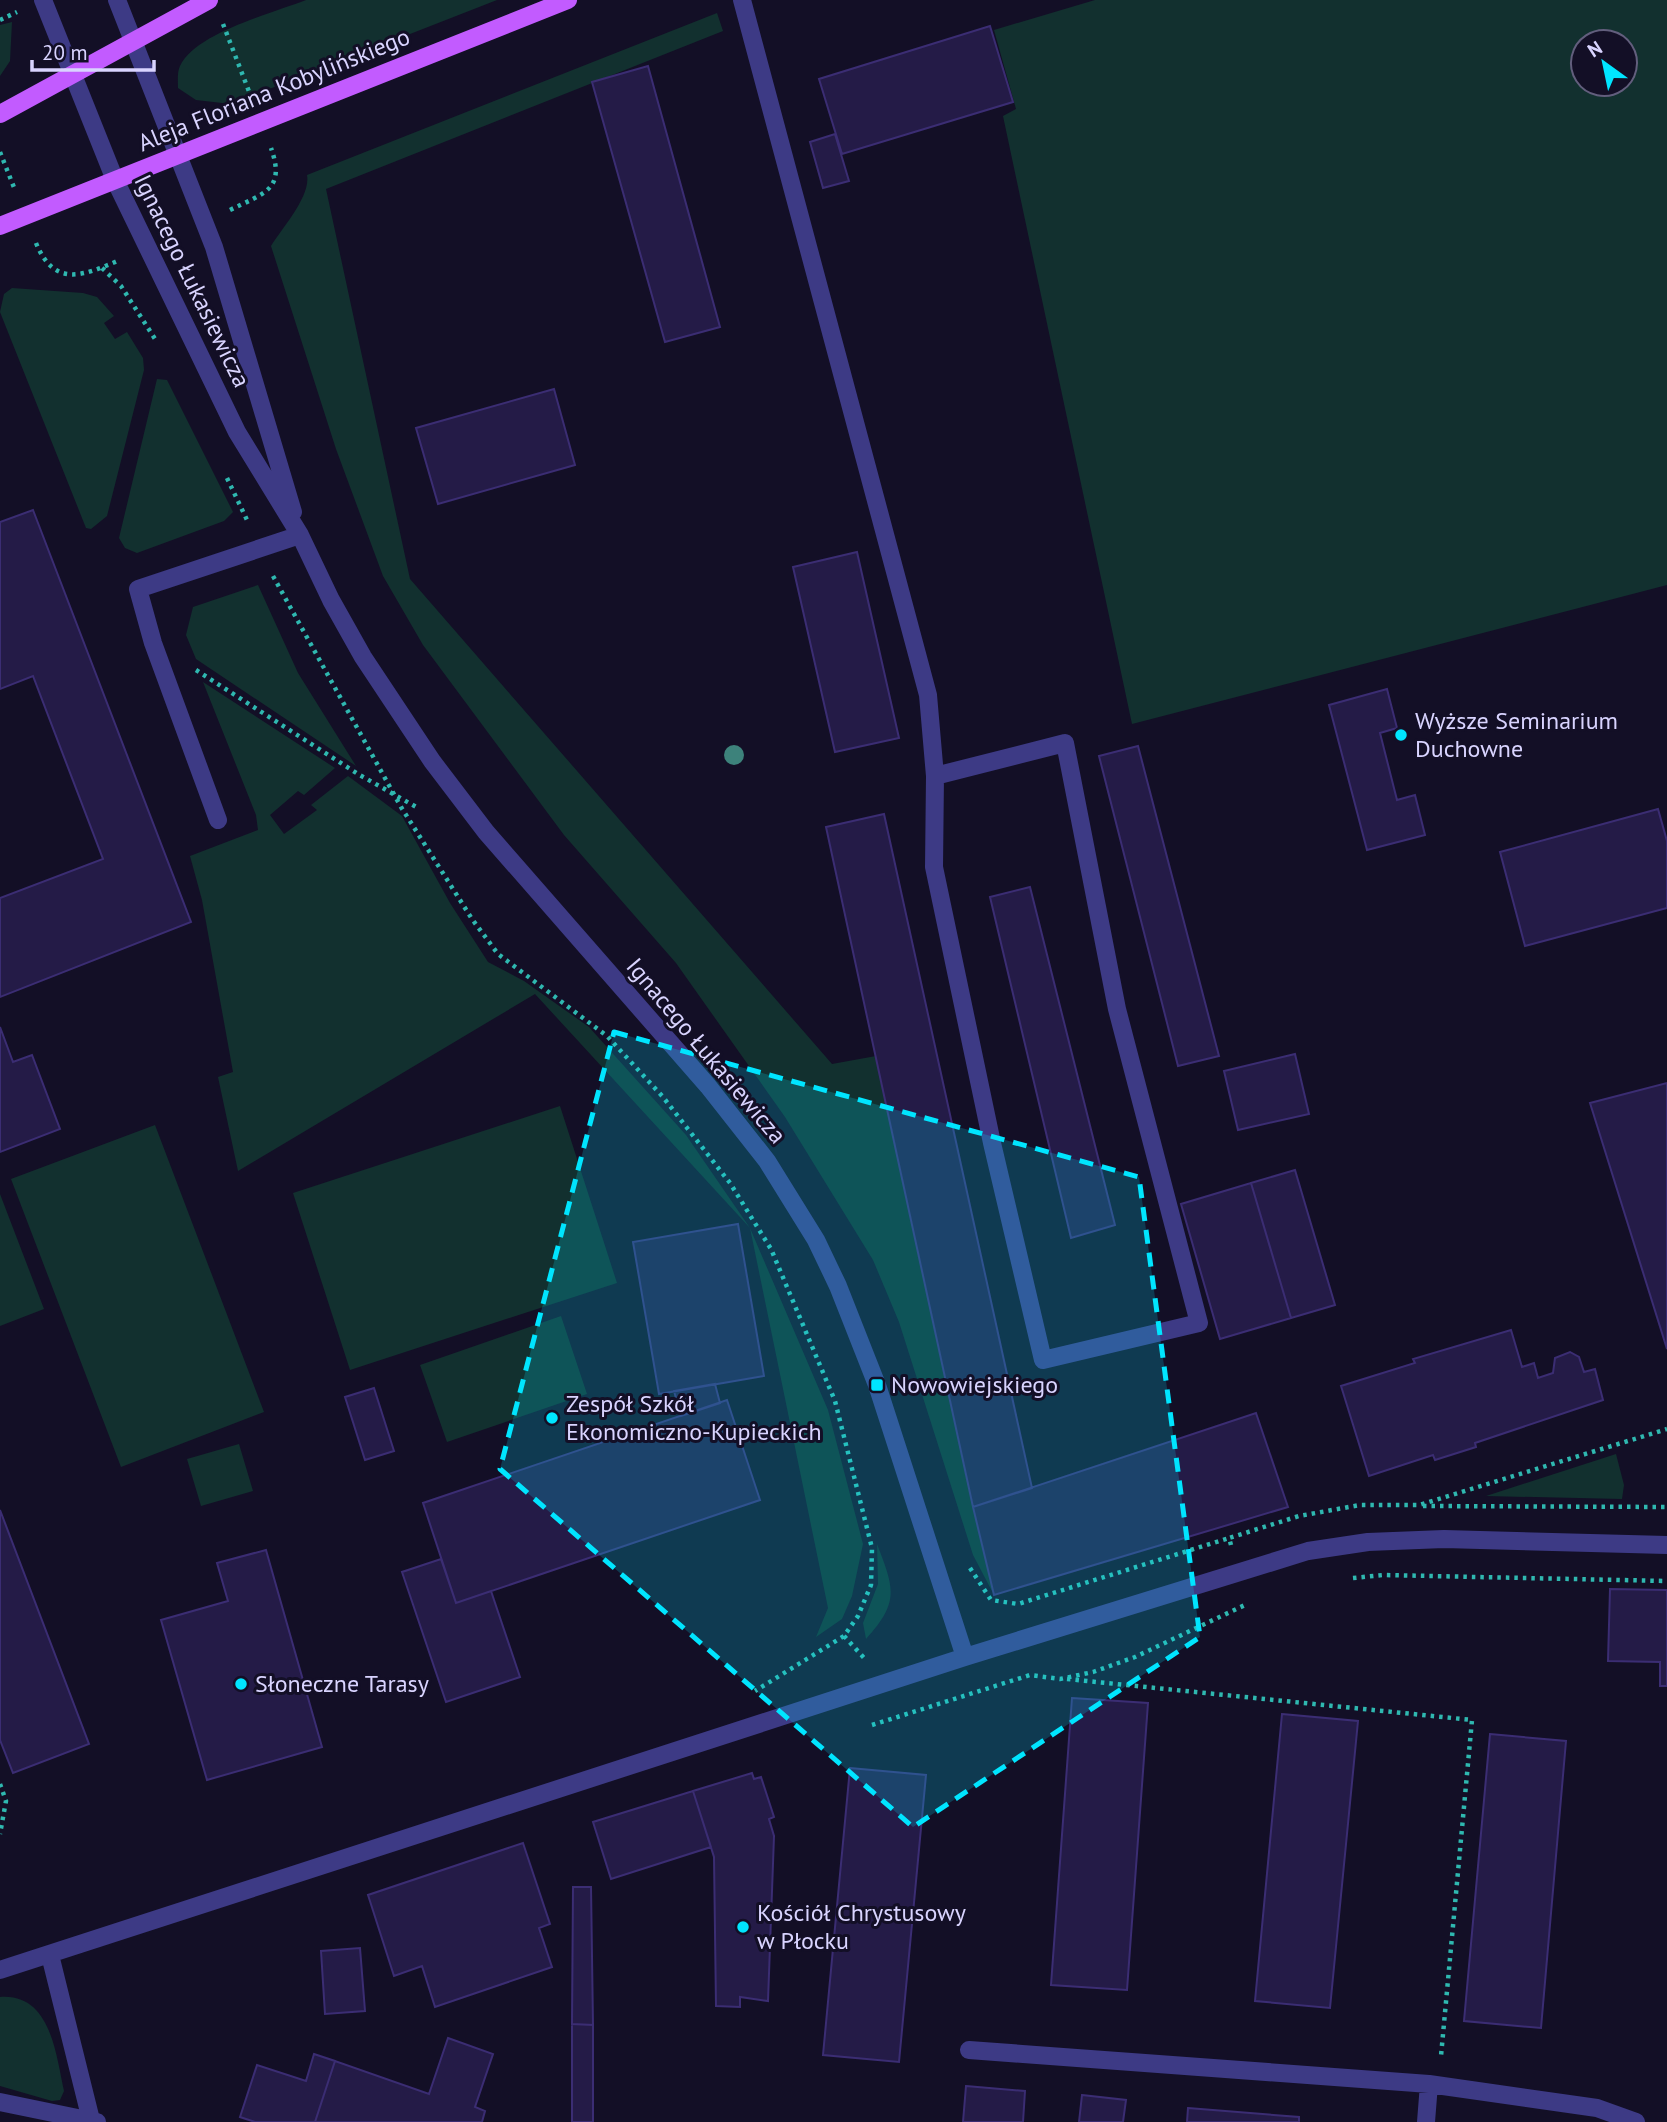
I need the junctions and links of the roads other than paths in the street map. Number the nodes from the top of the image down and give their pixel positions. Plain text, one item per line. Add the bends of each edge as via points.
1 (43, 0) edge
2 (117, 0) edge
3 (209, 0) edge
4 (568, 0) edge
5 (742, 0) edge
6 (134, 39) junction
7 (72, 73) junction
8 (0, 114) edge
9 (178, 154) junction
10 (116, 180) junction
11 (0, 226) edge
12 (300, 535) junction
13 (935, 776) junction
14 (218, 820) dead end
15 (1667, 1545) edge
16 (965, 1657) junction
17 (50, 1955) junction
18 (0, 1970) edge
19 (969, 2050) dead end
20 (1433, 2085) junction
21 (0, 2102) edge
22 (1633, 2120) edge
23 (94, 2121) edge
24 (1426, 2122) edge

1 - 7 street, Ignacego Łukasiewicza
2 - 6 street, Ignacego Łukasiewicza
3 - 6 main road
4 - 9 main road, Aleja Floriana Kobylińskiego
5 - 13 street via 928,695
6 - 7 main road
6 - 9 street, Ignacego Łukasiewicza
7 - 8 main road
7 - 10 street, Ignacego Łukasiewicza
9 - 10 main road, Aleja Floriana Kobylińskiego
9 - 12 street, Ignacego Łukasiewicza via 214,247
10 - 11 main road, Aleja Floriana Kobylińskiego
10 - 12 street, Ignacego Łukasiewicza via 237,432
12 - 14 street via 138,589 152,643
12 - 16 street, Ignacego Łukasiewicza via 363,657 432,761 486,831 708,1086 767,1161 816,1240 877,1385
13 - 13 street via 934,867 1044,1360 1199,1323 1117,1009 1065,743
15 - 16 street via 1444,1539 1368,1542 1307,1551
16 - 17 street
17 - 18 street
17 - 23 street
19 - 20 street
20 - 22 street via 1597,2108
20 - 24 street
21 - 23 street

